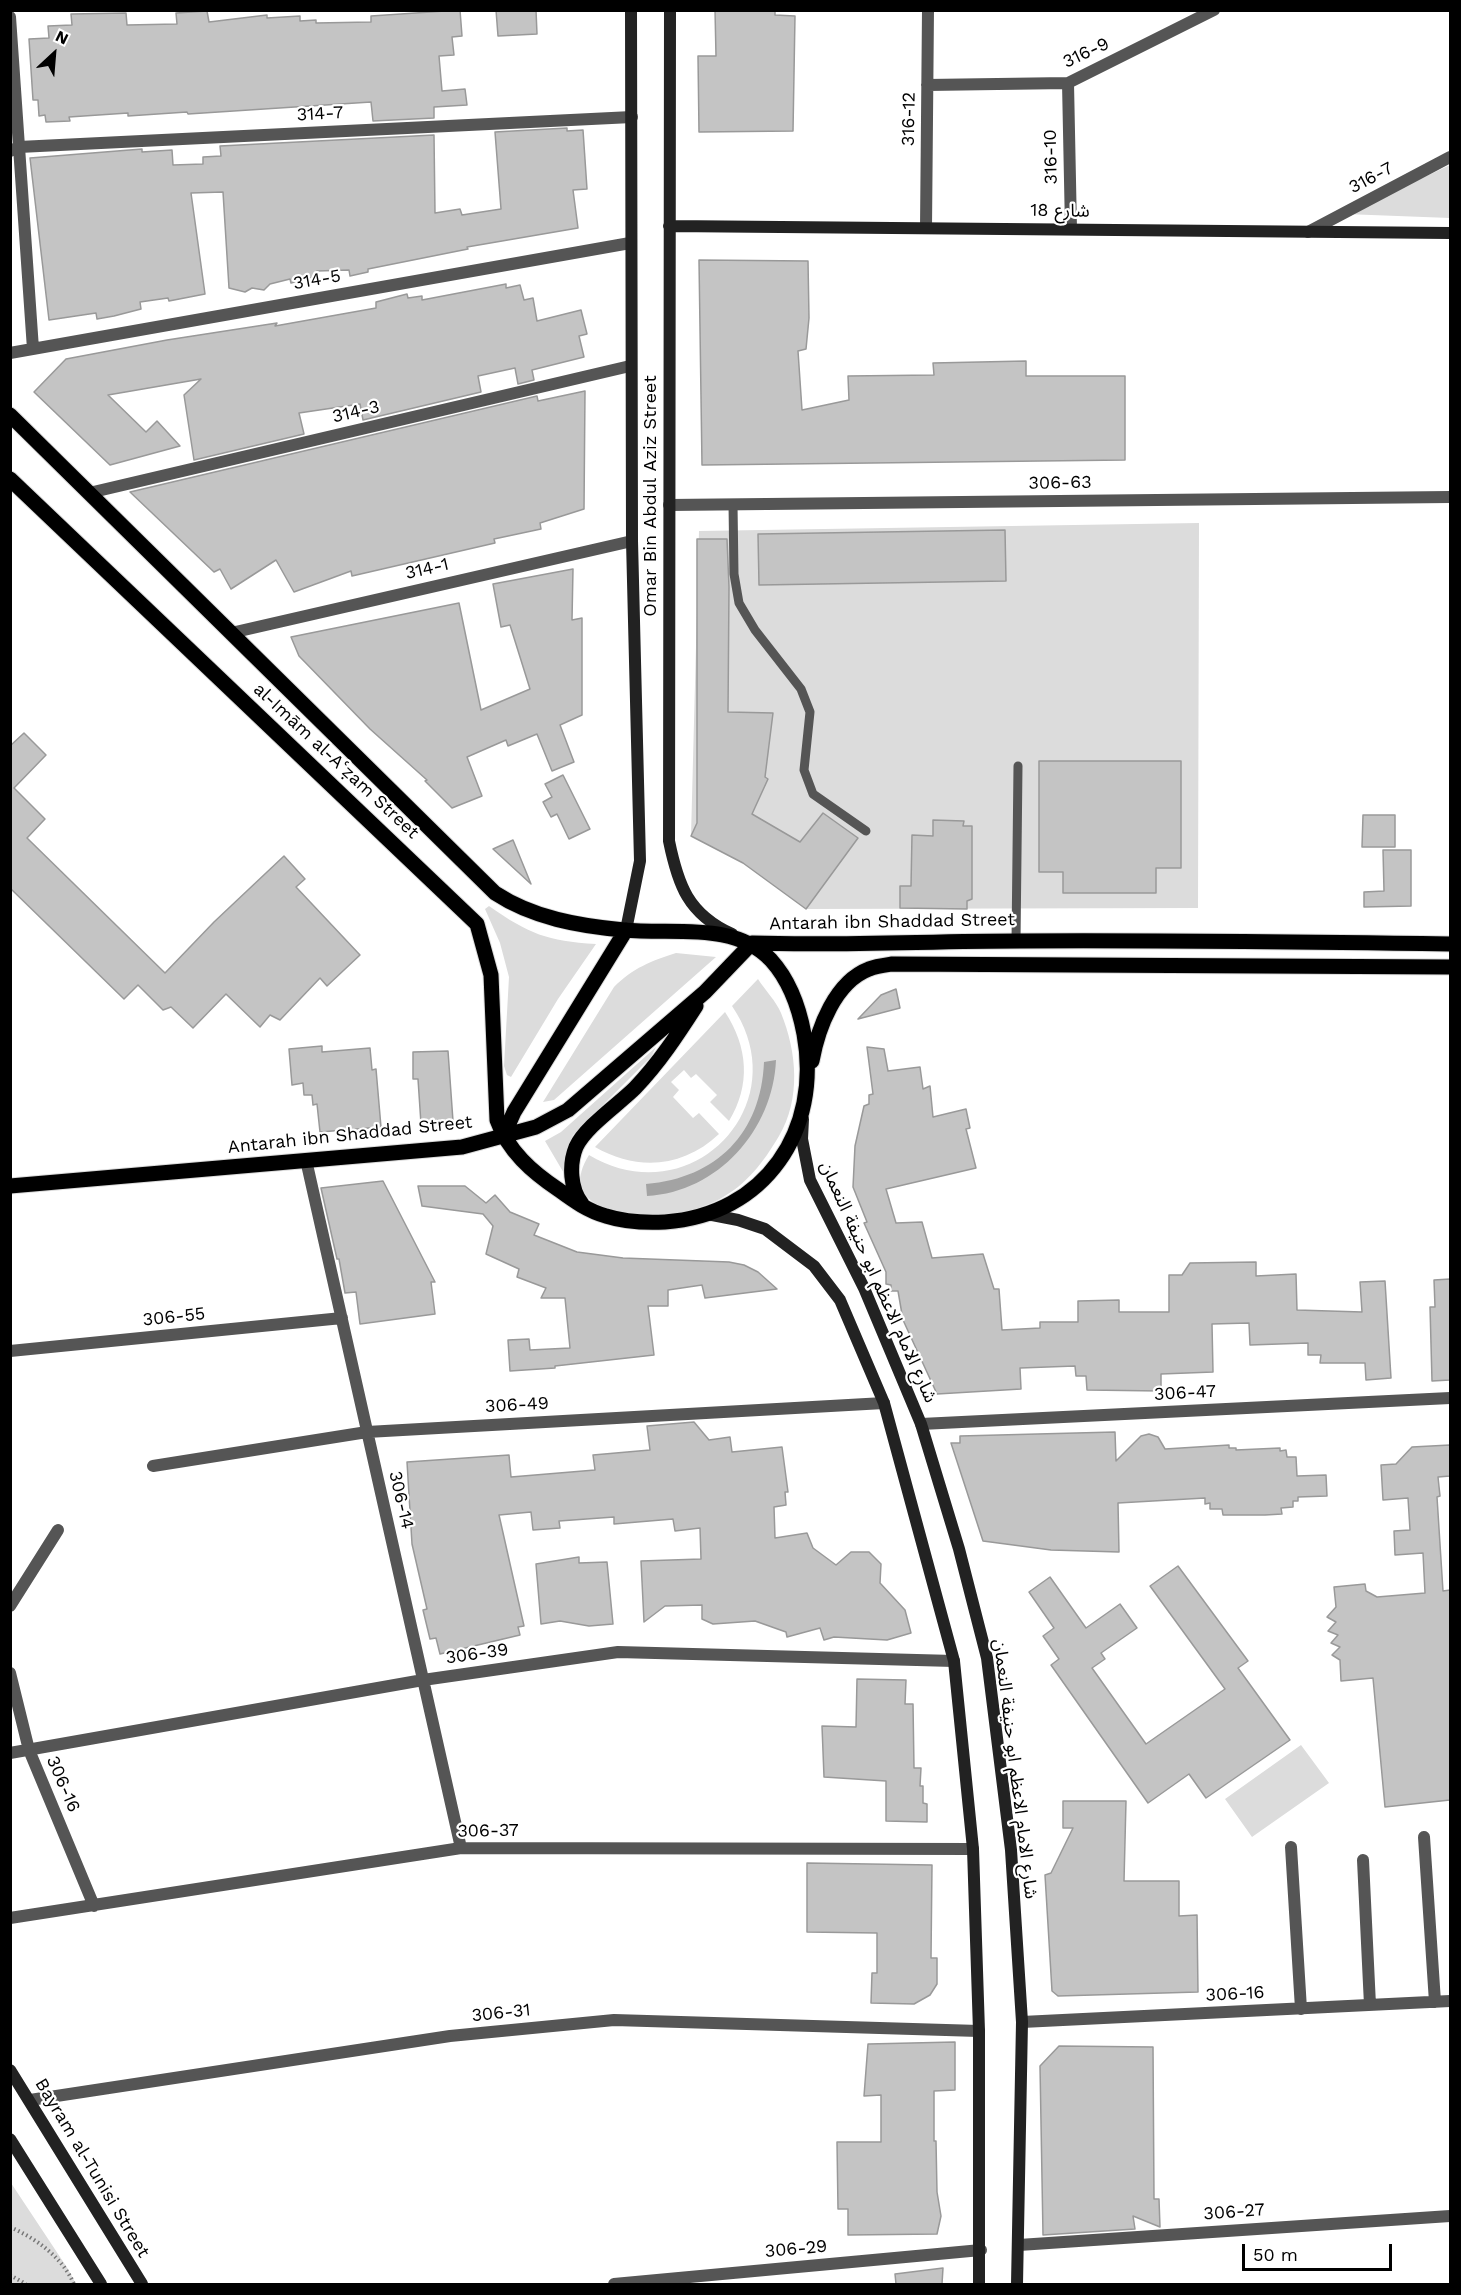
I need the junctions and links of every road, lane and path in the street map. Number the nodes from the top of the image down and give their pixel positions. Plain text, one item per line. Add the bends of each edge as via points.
1 (631, 10) edge
2 (670, 10) edge
3 (928, 10) edge
4 (1214, 10) edge
5 (10, 17) edge
6 (1068, 83) junction
7 (927, 85) junction
8 (632, 117) junction
9 (15, 149) edge
10 (1450, 157) edge
11 (669, 225) junction
12 (926, 228) junction
13 (1071, 229) junction
14 (1308, 232) junction
15 (1450, 233) edge
16 (630, 243) junction
17 (33, 349) junction
18 (10, 353) edge
19 (630, 366) junction
20 (10, 415) edge
21 (10, 479) edge
22 (17, 493) edge
23 (89, 493) junction
24 (1450, 497) edge
25 (733, 504) junction
26 (669, 505) junction
27 (632, 541) junction
28 (231, 633) junction
29 (1018, 766) dead end
30 (866, 831) dead end
31 (626, 930) junction
32 (1016, 941) junction
33 (752, 943) junction
34 (1450, 944) edge
35 (1450, 967) edge
36 (705, 992) junction
37 (808, 1078) junction
38 (804, 1111) junction
39 (503, 1137) junction
40 (306, 1160) junction
41 (10, 1186) edge
42 (586, 1209) junction
43 (707, 1214) junction
44 (342, 1318) junction
45 (10, 1351) edge
46 (1450, 1398) edge
47 (884, 1403) junction
48 (921, 1424) junction
49 (367, 1431) junction
50 (153, 1466) dead end
51 (58, 1530) dead end
52 (10, 1606) edge
53 (954, 1661) junction
54 (10, 1673) edge
55 (423, 1680) junction
56 (29, 1750) junction
57 (10, 1753) edge
58 (1424, 1837) dead end
59 (1291, 1847) dead end
60 (461, 1848) junction
61 (972, 1849) junction
62 (1363, 1860) dead end
63 (94, 1906) junction
64 (10, 1918) edge
65 (1450, 2001) edge
66 (1435, 2002) junction
67 (1370, 2006) junction
68 (1301, 2009) junction
69 (1022, 2022) junction
70 (979, 2031) junction
71 (10, 2070) edge
72 (30, 2100) junction
73 (10, 2139) edge
74 (1450, 2216) edge
75 (10, 2227) edge
76 (1019, 2245) junction
77 (981, 2250) junction
78 (10, 2275) edge
79 (26, 2284) edge
80 (74, 2284) edge
81 (101, 2284) edge
82 (142, 2284) edge
83 (615, 2284) edge
84 (979, 2284) edge
85 (1017, 2284) edge

1 - 8 street, Omar Bin Abdul Aziz Street
2 - 11 street, Omar Bin Abdul Aziz Street
3 - 7 street, 316-12
4 - 6 street, 316-9
5 - 9 street
6 - 7 street, 316-9
6 - 13 street, 316-10
7 - 12 street, 316-12
8 - 9 street, 314-7
8 - 16 street, Omar Bin Abdul Aziz Street
9 - 17 street
10 - 14 street, 316-7
11 - 12 street, شارع 18
11 - 26 street, Omar Bin Abdul Aziz Street
12 - 13 street, شارع 18
13 - 14 street, شارع 18
14 - 15 street, شارع 18
16 - 17 street, 314-5
16 - 19 street, Omar Bin Abdul Aziz Street
17 - 18 street, 314-5
19 - 23 street, 314-3
19 - 27 street, Omar Bin Abdul Aziz Street
20 - 23 main road, al-Imām al-Aʿẓam Street
21 - 22 main road, al-Imām al-Aʿẓam Street
22 - 39 main road, al-Imām al-Aʿẓam Street via 477,924 491,975 496,1103
23 - 28 main road, al-Imām al-Aʿẓam Street
24 - 25 street, 306-63
25 - 26 street, 306-63
25 - 30 lane via 734,574 739,603 801,689 810,712 804,770 813,794
26 - 33 street, Omar Bin Abdul Aziz Street via 669,841 685,896 699,913
27 - 28 street, 314-1
27 - 31 street, Omar Bin Abdul Aziz Street via 640,861
28 - 31 main road, al-Imām al-Aʿẓam Street via 495,893 531,913
29 - 32 lane
31 - 33 main road, al-Imām al-Aʿẓam Street via 695,932
31 - 39 main road via 514,1112
32 - 33 main road, Antarah ibn Shaddad Street via 822,946
32 - 34 main road, Antarah ibn Shaddad Street
33 - 36 main road, Antarah ibn Shaddad Street
33 - 37 main road via 786,981 799,1008
35 - 37 main road via 892,963 868,969 839,996 820,1028
36 - 39 main road, Antarah ibn Shaddad Street via 568,1110 536,1128
36 - 42 main road via 671,1045 637,1086 577,1145 573,1189
37 - 38 main road
38 - 43 main road via 792,1142 773,1170 749,1193
38 - 48 street, شارع الامام الاعظم ابو حنيفة النعمان via 802,1139 810,1180 864,1288
39 - 40 main road, Antarah ibn Shaddad Street via 462,1147
39 - 42 main road via 522,1162
40 - 41 main road, Antarah ibn Shaddad Street
40 - 44 street, 306-14
42 - 43 main road via 646,1223 689,1220
43 - 47 street via 765,1229 814,1266 840,1300
44 - 45 street, 306-55
44 - 49 street, 306-14
46 - 48 street, 306-47
47 - 49 street, 306-49
47 - 53 street
48 - 69 street, شارع الامام الاعظم ابو حنيفة النعمان via 987,1658 1011,1850
49 - 50 street, 306-49
49 - 55 street, 306-14
51 - 52 street
53 - 55 street, 306-39 via 618,1652
53 - 61 street
54 - 56 street, 306-16
55 - 56 street, 306-39
55 - 60 street, 306-14
56 - 57 street, 306-39
56 - 63 street, 306-16
58 - 66 street
59 - 68 street
60 - 61 street, 306-37
60 - 63 street, 306-37
61 - 70 street
62 - 67 street
63 - 64 street, 306-37
65 - 66 street, 306-16
66 - 67 street, 306-16
67 - 68 street, 306-16
68 - 69 street, 306-16
69 - 76 street, شارع الامام الاعظم ابو حنيفة النعمان
70 - 72 street, 306-31 via 614,2020 450,2036
70 - 77 street
71 - 72 street, Bayram al-Tunisi Street
72 - 82 street, Bayram al-Tunisi Street
73 - 81 street
74 - 76 street, 306-27
75 - 80 path via 46,2248
76 - 85 street, شارع الامام الاعظم ابو حنيفة النعمان
77 - 83 street, 306-29
77 - 84 street
78 - 79 path

